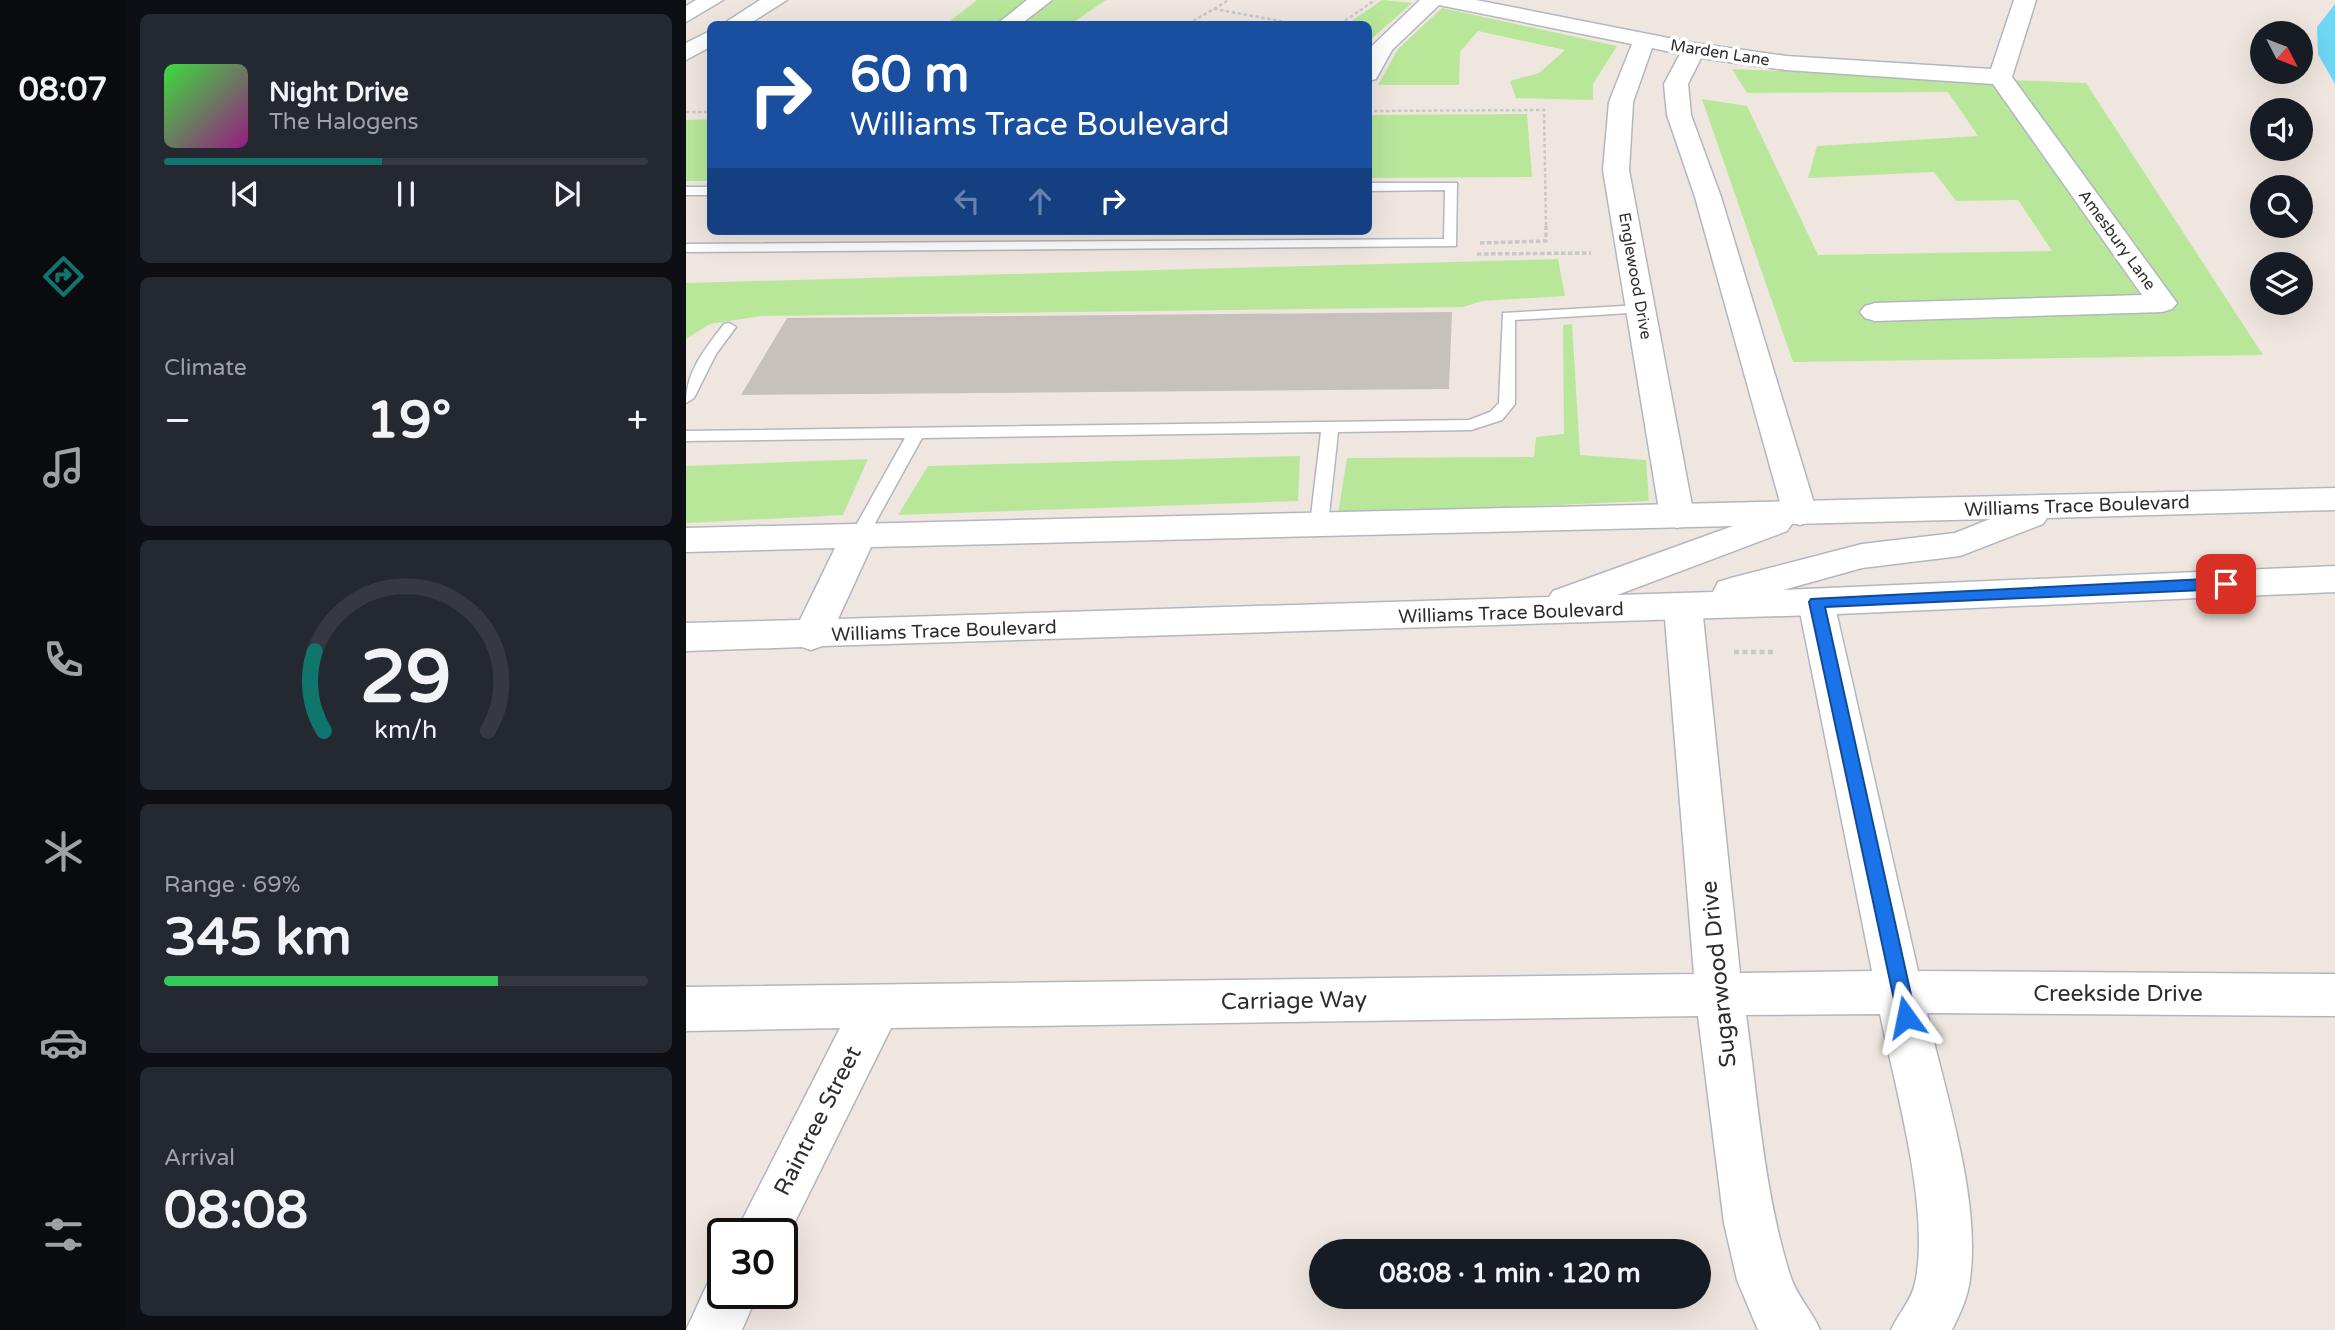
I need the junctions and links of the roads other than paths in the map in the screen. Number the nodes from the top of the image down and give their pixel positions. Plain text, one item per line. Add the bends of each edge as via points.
1 (712, 0) edge
2 (776, 0) edge
3 (1041, 0) edge
4 (1433, 0) edge
5 (1444, 0) edge
6 (2025, 0) edge
7 (686, 15) edge
8 (739, 21) edge
9 (1012, 21) edge
10 (707, 40) edge
11 (1645, 40) junction
12 (1693, 50) junction
13 (686, 53) edge
14 (1372, 66) edge
15 (2000, 77) junction
16 (1372, 187) edge
17 (686, 191) edge
18 (707, 191) edge
19 (686, 248) edge
20 (1641, 309) junction
21 (1875, 312) dead end
22 (729, 327) dead end
23 (686, 398) edge
24 (1329, 427) junction
25 (916, 433) junction
26 (686, 436) edge
27 (2335, 499) edge
28 (2056, 507) junction
29 (1800, 513) junction
30 (1677, 516) junction
31 (1319, 524) junction
32 (859, 536) junction
33 (686, 540) edge
34 (2335, 579) edge
35 (1816, 602) junction
36 (1683, 607) junction
37 (1533, 612) junction
38 (811, 636) junction
39 (686, 637) edge
40 (1901, 992) junction
41 (1719, 995) junction
42 (2335, 995) edge
43 (876, 1007) junction
44 (686, 1009) edge
45 (769, 1218) edge
46 (723, 1309) edge
47 (713, 1330) edge
48 (1792, 1330) edge
49 (1919, 1330) edge

1 - 7 street
2 - 8 street
3 - 9 street
4 - 14 street via 1382,47
5 - 11 street, Marden Lane
6 - 15 street
10 - 13 street
11 - 12 street, Marden Lane
11 - 20 street, Englewood Drive via 1626,78 1615,122 1616,170
12 - 15 street, Marden Lane via 1786,63
12 - 29 street via 1676,84 1679,115 1708,197
15 - 21 street, Amesbury Lane via 2162,303
16 - 19 lane via 1452,186 1451,243
17 - 18 lane
20 - 24 lane via 1508,316 1507,404 1482,423
20 - 30 street, Englewood Drive
22 - 23 lane via 709,353
24 - 25 lane
24 - 31 lane
25 - 26 lane
25 - 32 lane
27 - 28 street, Williams Trace Boulevard
28 - 29 street, Williams Trace Boulevard
28 - 36 street via 1961,544 1862,556 1754,583
29 - 30 street, Williams Trace Boulevard
29 - 37 street
30 - 31 street, Williams Trace Boulevard
31 - 32 street, Williams Trace Boulevard
32 - 33 street, Williams Trace Boulevard
32 - 38 street
34 - 35 street, Williams Trace Boulevard
35 - 36 street, Williams Trace Boulevard
35 - 40 street
36 - 37 street, Williams Trace Boulevard
36 - 41 street, Sugarwood Drive
37 - 38 street, Williams Trace Boulevard
38 - 39 street, Williams Trace Boulevard
40 - 41 street, Carriage Way
40 - 42 street, Creekside Drive
40 - 49 street via 1941,1188 1946,1276 1932,1317
41 - 43 street, Carriage Way
41 - 48 street, Sugarwood Drive via 1750,1223 1764,1280 1783,1324
43 - 44 street, Carriage Way
43 - 45 street, Raintree Street
46 - 47 street

